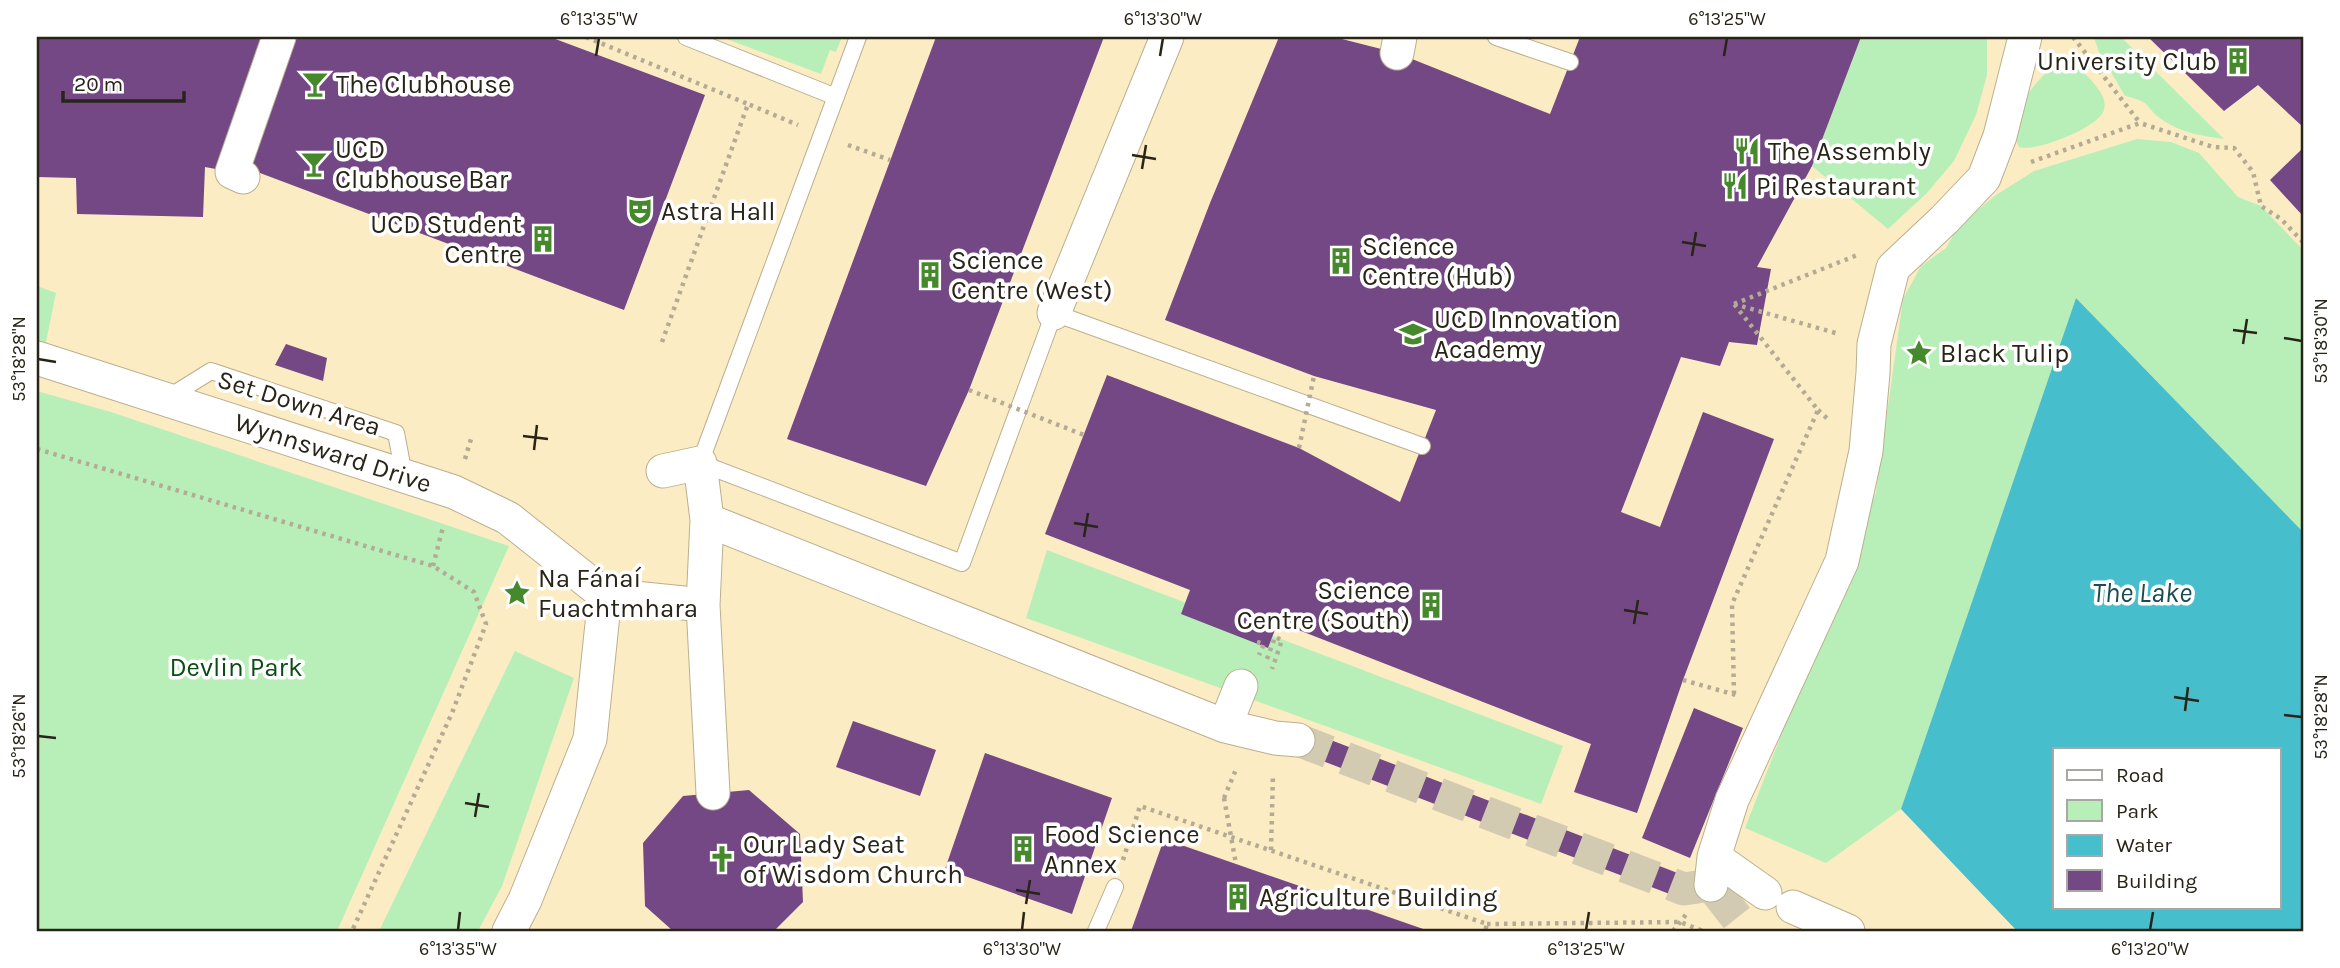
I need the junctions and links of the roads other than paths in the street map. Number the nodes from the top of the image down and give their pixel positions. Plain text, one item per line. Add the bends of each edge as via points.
1 (279, 37) edge
2 (686, 37) edge
3 (858, 37) edge
4 (1167, 37) edge
5 (1496, 37) edge
6 (2025, 37) edge
7 (1570, 62) dead end
8 (836, 97) junction
9 (243, 177) dead end
10 (1054, 313) junction
11 (37, 358) edge
12 (1422, 446) dead end
13 (701, 463) junction
14 (663, 471) dead end
15 (707, 520) junction
16 (605, 595) junction
17 (703, 605) junction
18 (1241, 686) dead end
19 (1225, 726) junction
20 (1298, 740) tunnel mouth
21 (713, 793) dead end
22 (1115, 887) road end
23 (509, 931) edge
24 (1096, 931) edge
25 (1847, 931) edge

1 - 9 street via 232,172
2 - 8 lane
3 - 8 lane
4 - 10 street
5 - 7 lane
6 - 25 street via 2000,136 1984,178 1893,268 1874,344 1866,451 1842,561 1732,800 1713,871
8 - 13 lane
10 - 12 lane
10 - 13 lane via 962,563
11 - 16 street, Wynnsward Drive via 454,492 508,519
13 - 14 street
13 - 15 street
15 - 17 street
15 - 19 street
16 - 17 street
16 - 23 street via 590,739
17 - 21 street
18 - 19 street
19 - 20 street
22 - 24 lane

